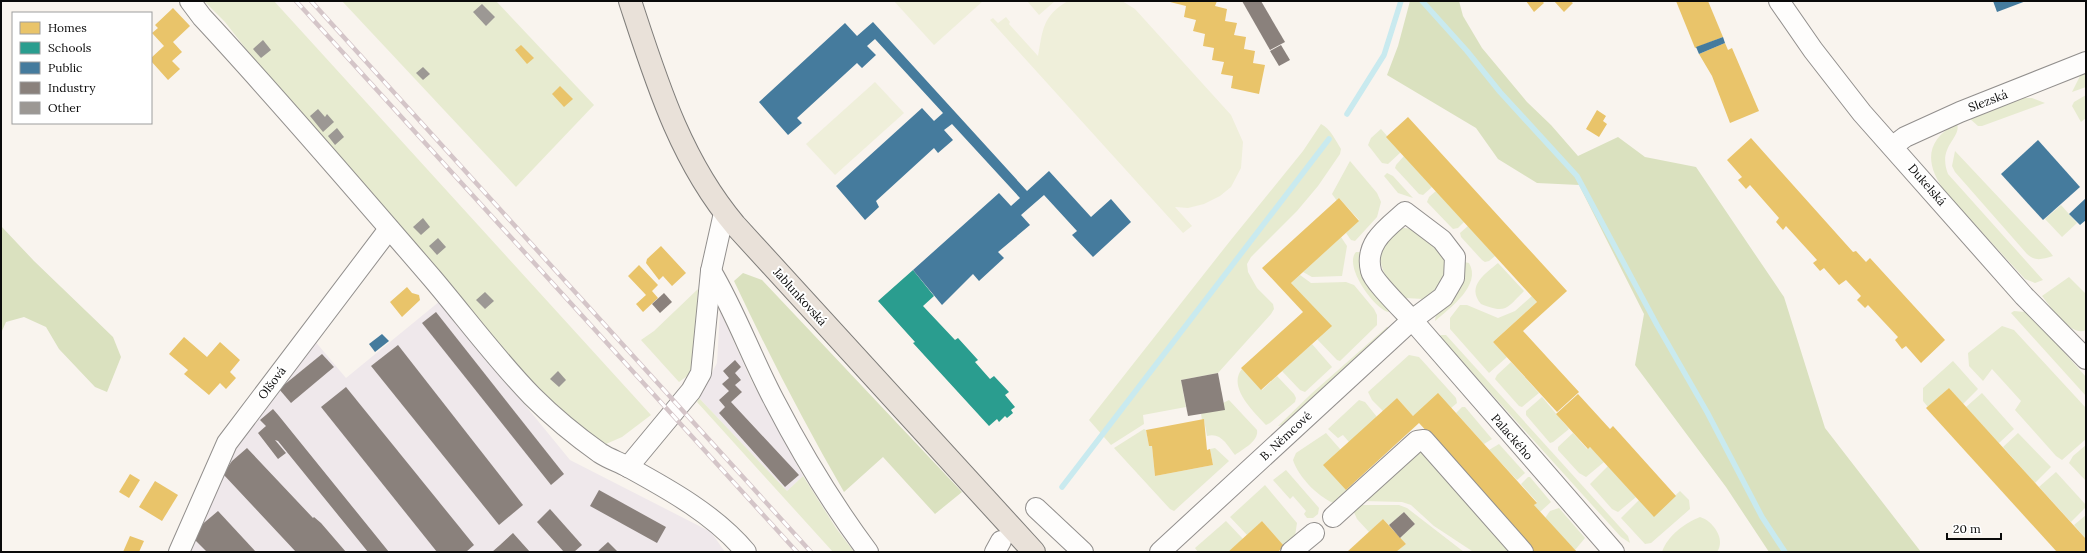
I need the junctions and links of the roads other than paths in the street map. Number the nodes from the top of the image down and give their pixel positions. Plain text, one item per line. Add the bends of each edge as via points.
1 (190, 1) edge
2 (630, 1) edge
3 (1779, 1) edge
4 (2086, 62) edge
5 (1893, 146) junction
6 (724, 213) junction
7 (389, 229) junction
8 (712, 271) junction
9 (1412, 320) junction
10 (2080, 352) edge
11 (628, 468) junction
12 (1036, 508) dead end
13 (1333, 517) dead end
14 (1314, 533) dead end
15 (179, 552) edge
16 (746, 552) edge
17 (868, 552) edge
18 (1034, 552) edge
19 (1083, 552) edge
20 (1160, 552) edge
21 (1291, 552) edge
22 (1523, 552) edge
23 (1614, 552) edge

1 - 7 street
2 - 6 main road, Jablunkovská via 663,101 696,170
3 - 5 street, Dukelská via 1812,50 1862,113
4 - 5 street, Slezská via 1953,115 1905,137
5 - 10 street, Dukelská via 2024,296
6 - 8 street
6 - 18 main road, Jablunkovská
7 - 11 street via 532,395 568,429 596,450
7 - 15 street, Olšová via 227,443
8 - 11 street via 701,373 691,391
8 - 17 street via 775,402 841,516
9 - 9 street via 1443,297 1454,278 1455,257 1442,240 1405,212 1378,236 1369,254 1371,272
9 - 20 street, B. Němcové
9 - 23 street, Palackého
11 - 16 street via 712,518 736,539
12 - 19 street
13 - 22 street via 1416,441 1424,440
14 - 21 street

